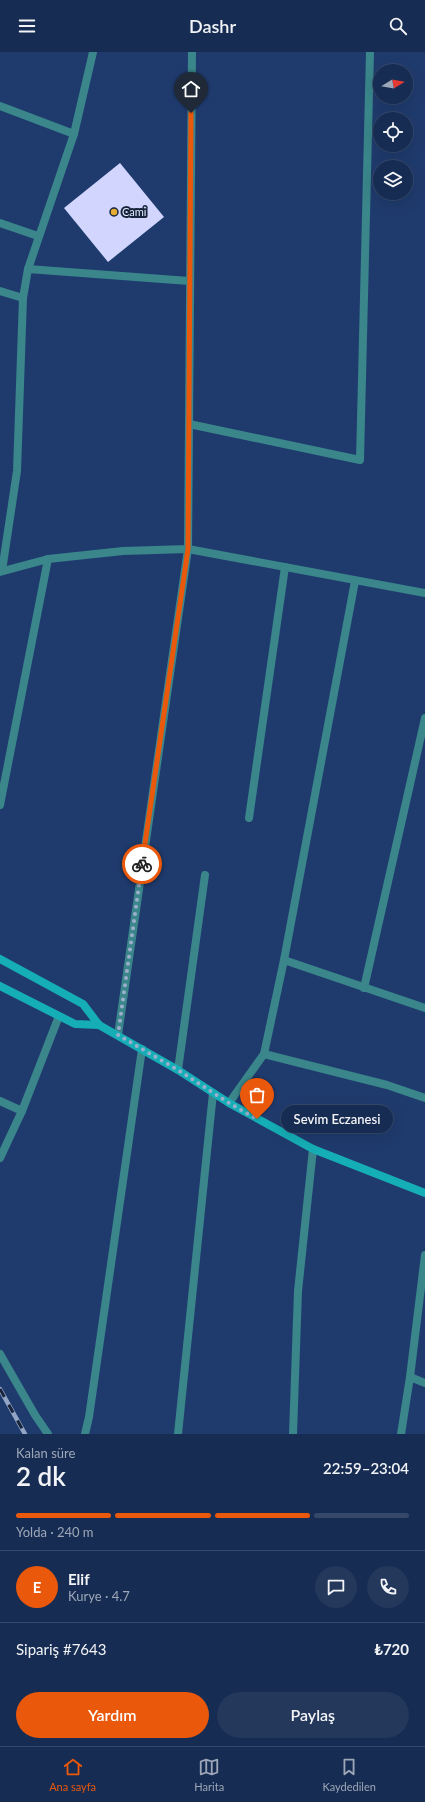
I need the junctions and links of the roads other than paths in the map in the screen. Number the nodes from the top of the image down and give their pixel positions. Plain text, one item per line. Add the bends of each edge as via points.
1 (93, 52) edge
2 (192, 52) edge
3 (370, 52) edge
4 (0, 106) edge
5 (74, 134) junction
6 (0, 222) edge
7 (38, 236) junction
8 (28, 269) junction
9 (189, 281) junction
10 (0, 291) edge
11 (24, 298) junction
12 (189, 424) junction
13 (188, 549) junction
14 (48, 558) junction
15 (284, 567) junction
16 (1, 571) edge
17 (355, 581) junction
18 (425, 593) edge
19 (425, 718) edge
20 (0, 805) edge
21 (249, 818) dead end
22 (205, 875) dead end
23 (0, 959) edge
24 (284, 960) junction
25 (0, 986) edge
26 (364, 988) junction
27 (425, 1008) edge
28 (59, 1016) junction
29 (99, 1025) junction
30 (118, 1035) junction
31 (142, 1049) junction
32 (264, 1054) junction
33 (178, 1070) junction
34 (213, 1093) junction
35 (425, 1098) edge
36 (0, 1101) edge
37 (229, 1103) junction
38 (22, 1111) junction
39 (313, 1149) junction
40 (0, 1158) edge
41 (425, 1193) edge
42 (425, 1255) edge
43 (0, 1354) edge
44 (410, 1376) junction
45 (425, 1383) edge
46 (48, 1434) edge
47 (85, 1434) edge
48 (178, 1434) edge
49 (293, 1434) edge
50 (401, 1434) edge

1 - 5 street
2 - 9 street
3 - 12 street via 360,460
4 - 5 street
5 - 7 street
6 - 7 street
7 - 8 street
8 - 9 street
8 - 11 street
9 - 12 street
10 - 11 street
11 - 16 street via 17,471
12 - 13 street
13 - 14 street via 123,551
13 - 15 street
13 - 30 street
14 - 16 street
14 - 20 street
15 - 17 street
15 - 21 street
17 - 18 street
17 - 24 street
19 - 26 street
22 - 33 street
23 - 29 street via 83,1004
24 - 26 street
24 - 32 street
25 - 28 street
26 - 27 street
28 - 29 street via 76,1024
28 - 38 street
29 - 30 street
30 - 31 street
31 - 33 street
31 - 47 street via 91,1409
32 - 35 street via 387,1085
32 - 37 street
33 - 34 street
34 - 37 street
34 - 48 street
36 - 38 street
37 - 39 street
38 - 40 street
39 - 41 street
39 - 49 street via 298,1291
42 - 44 street
43 - 46 street
44 - 45 street
44 - 50 street

